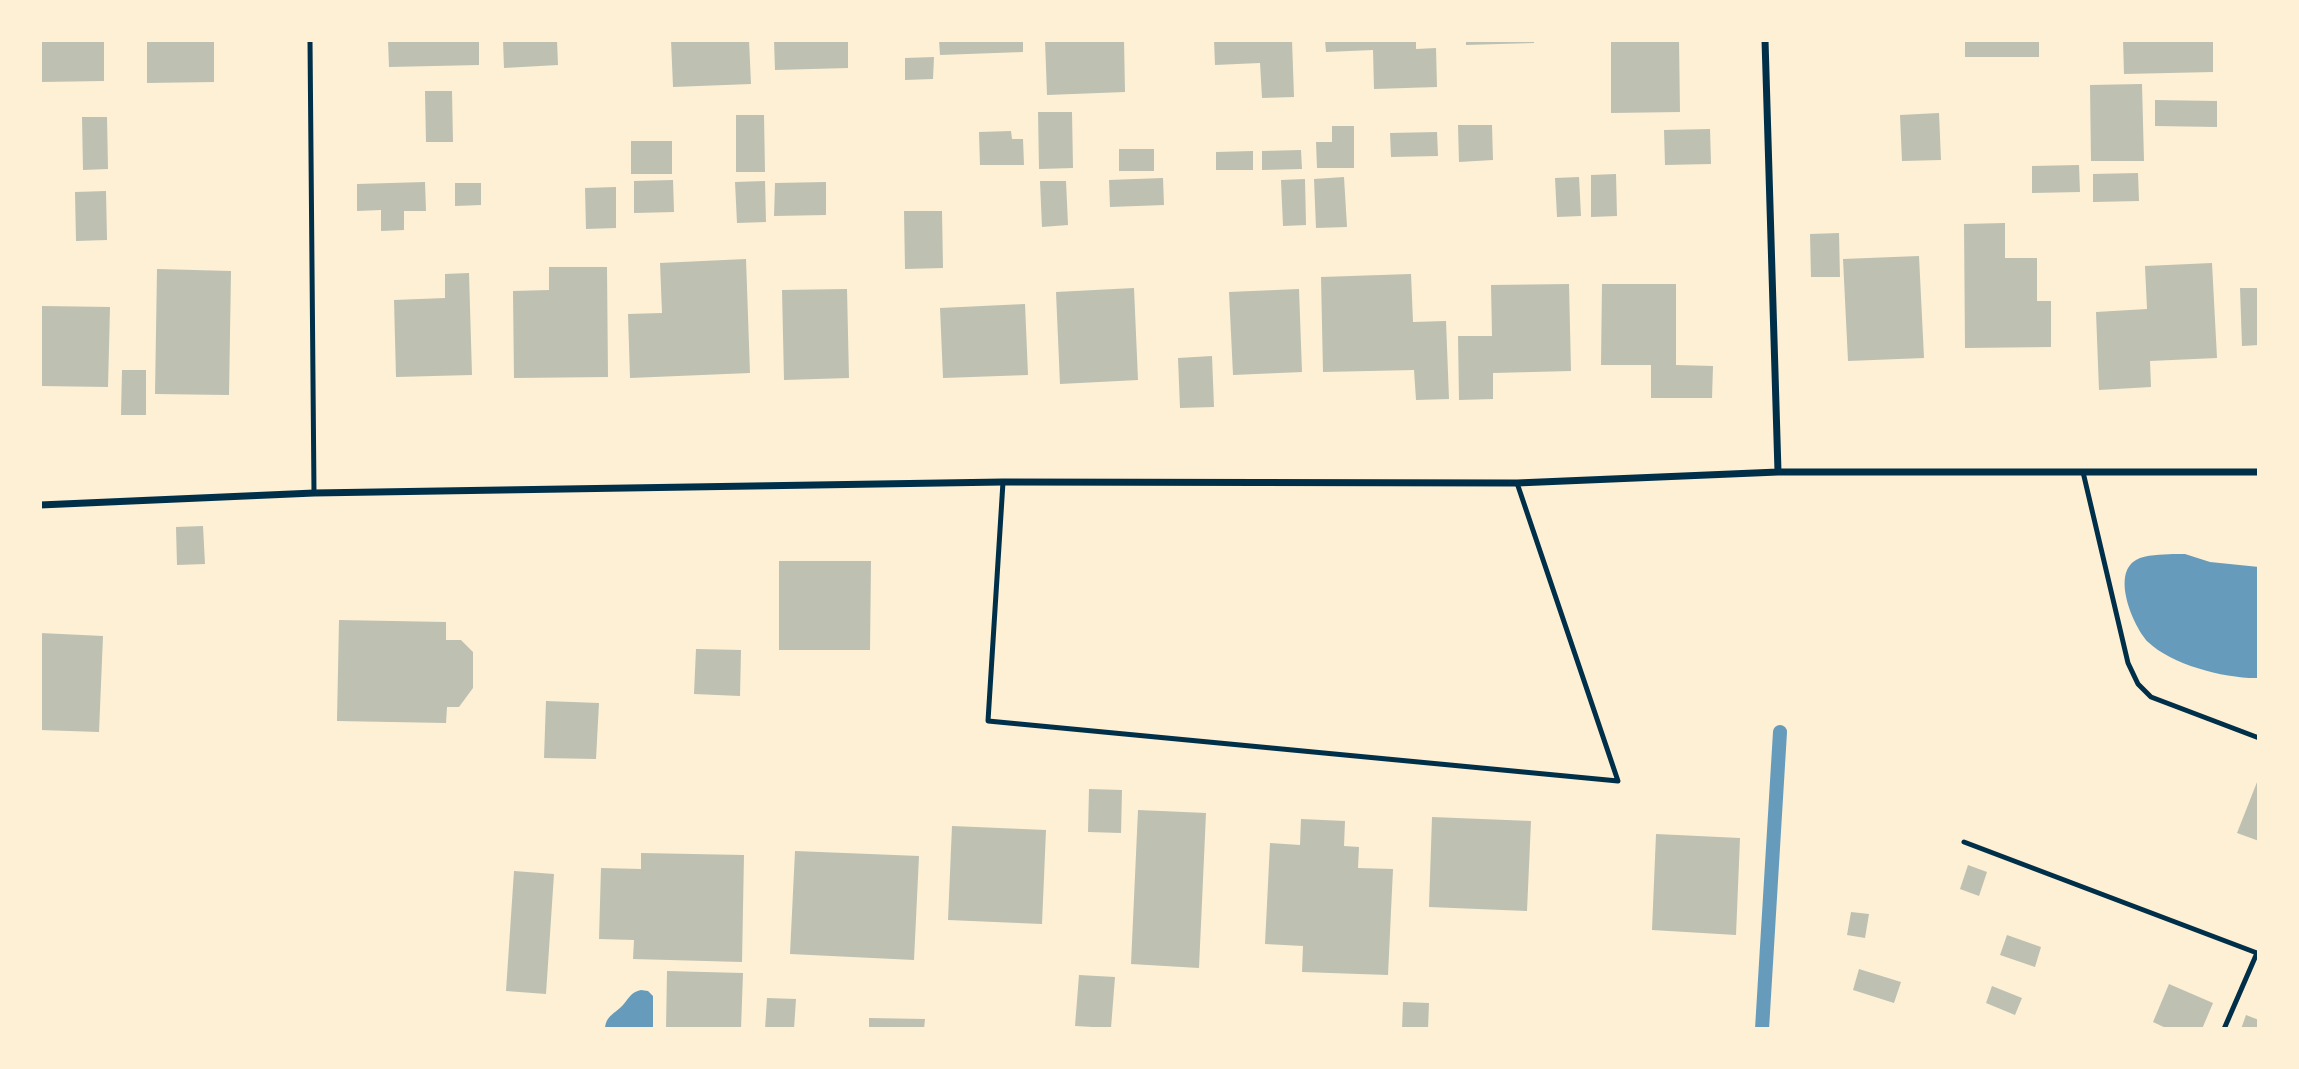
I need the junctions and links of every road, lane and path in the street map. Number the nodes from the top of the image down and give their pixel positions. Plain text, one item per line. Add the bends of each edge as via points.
1 (310, 40) edge
2 (1765, 40) edge
3 (1778, 472) junction
4 (2083, 472) junction
5 (2259, 472) edge
6 (1003, 482) junction
7 (1517, 483) junction
8 (314, 494) junction
9 (40, 505) edge
10 (2259, 738) edge
11 (1964, 842) dead end
12 (2258, 953) edge
13 (2224, 1029) edge

1 - 8 lane
2 - 3 street
3 - 4 street
3 - 7 street
4 - 5 street
4 - 10 lane via 2128,663 2138,684 2151,697
6 - 7 street
6 - 7 lane via 988,721 1618,781
6 - 8 street
8 - 9 street
11 - 12 lane
12 - 13 lane

